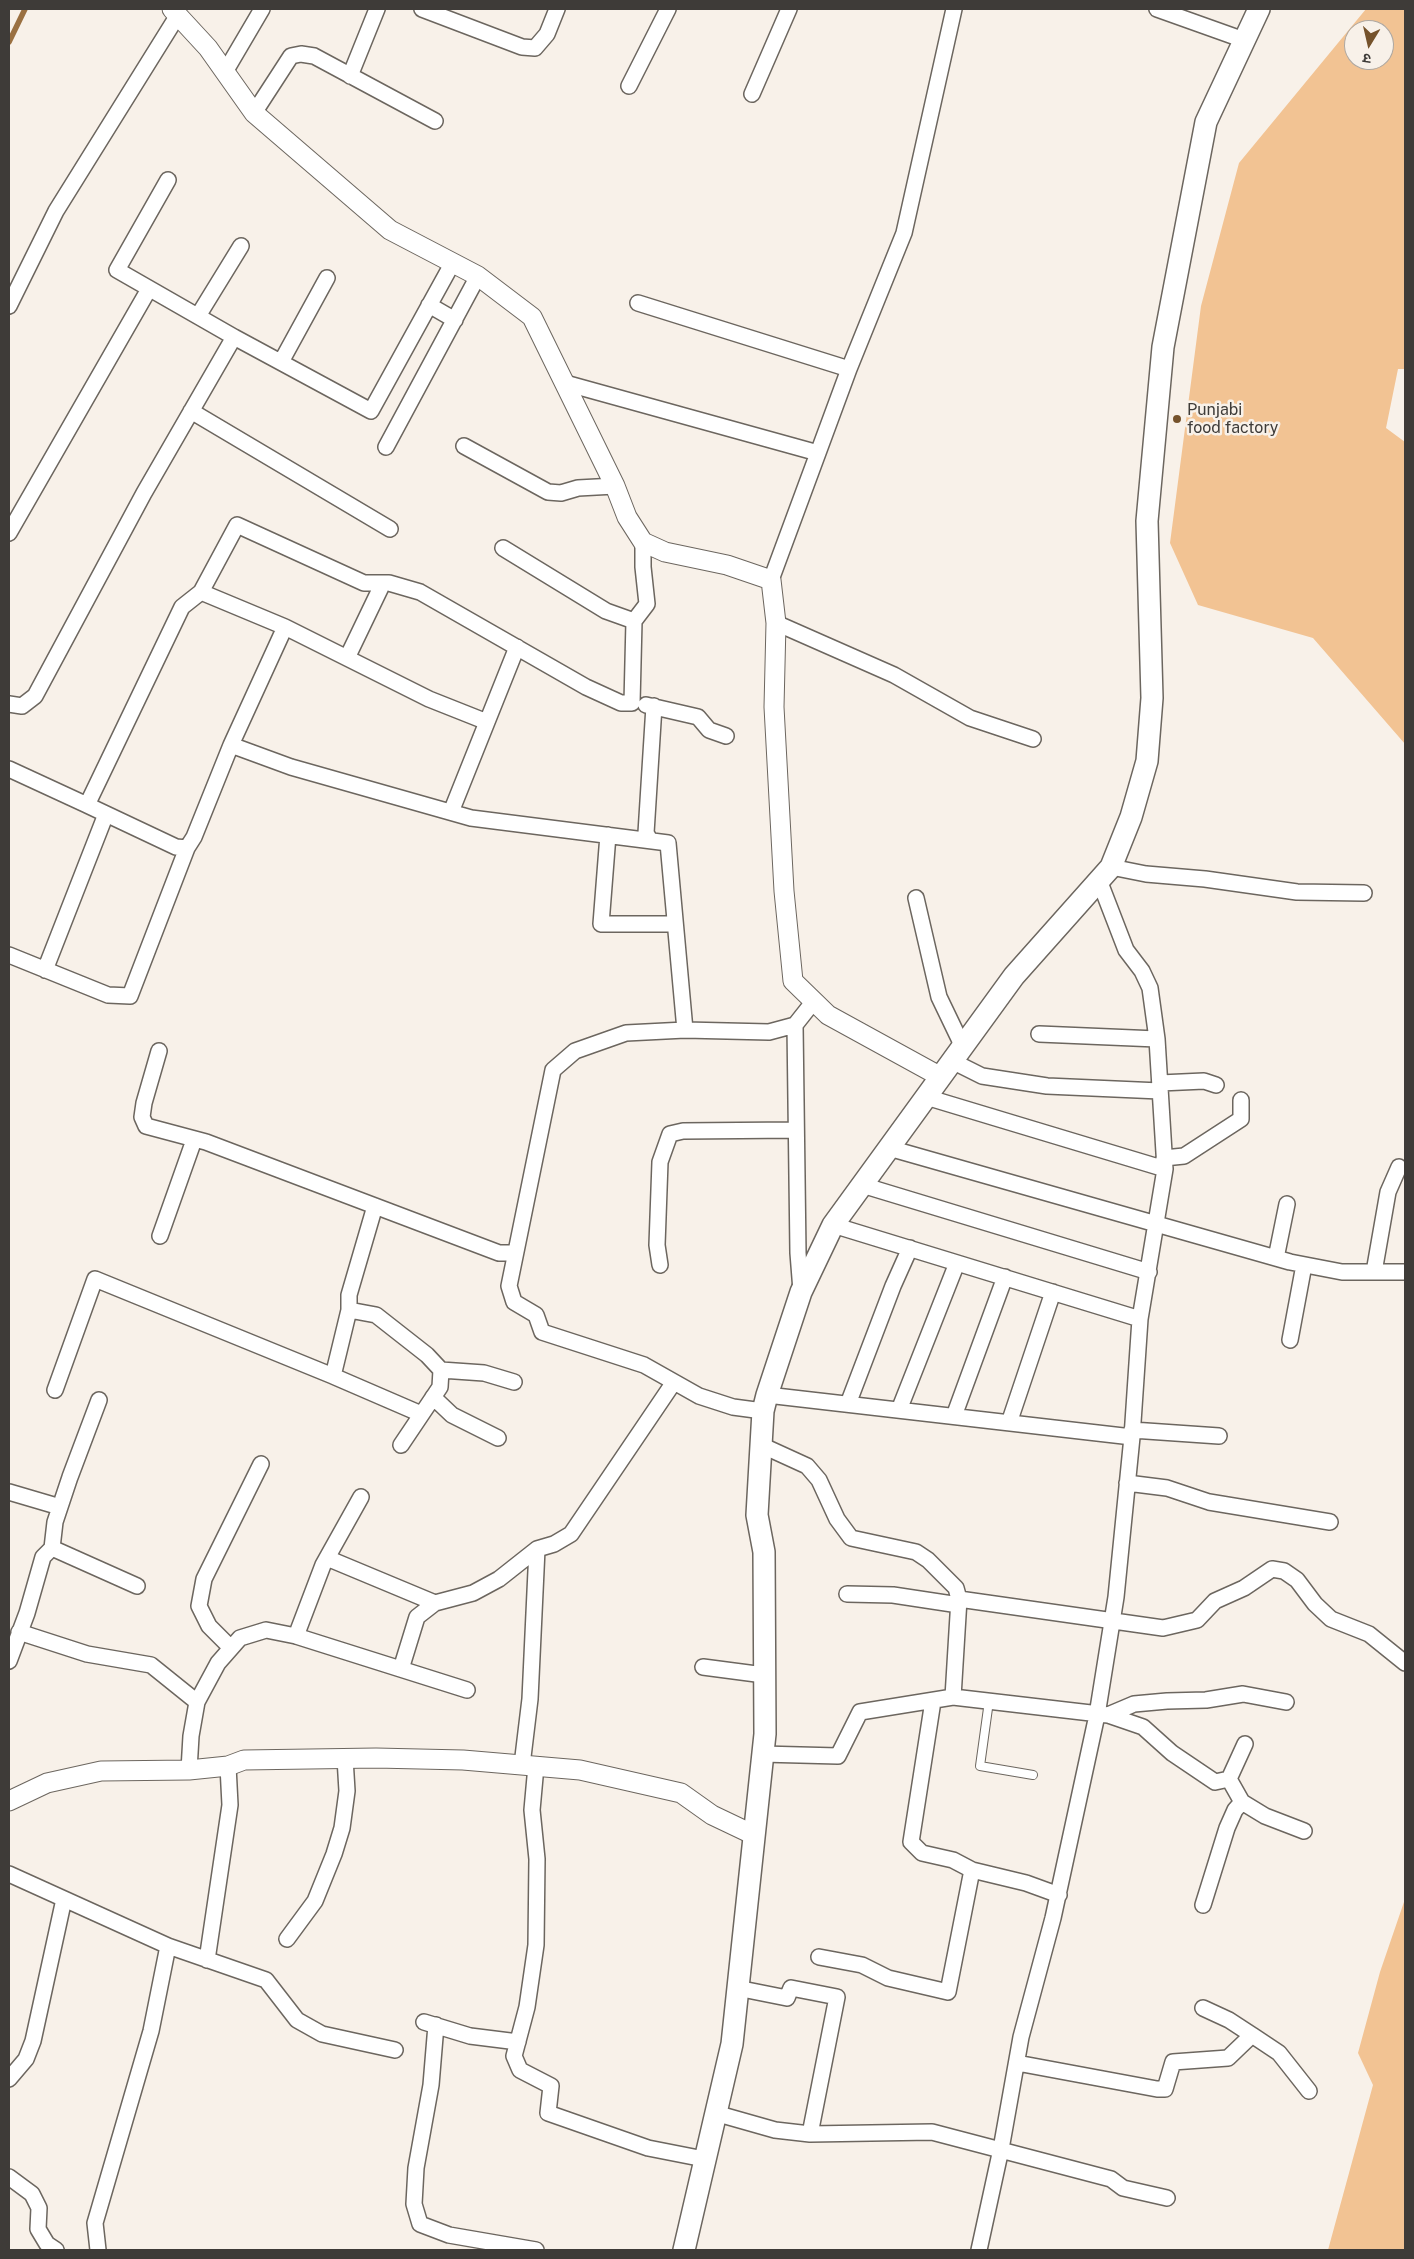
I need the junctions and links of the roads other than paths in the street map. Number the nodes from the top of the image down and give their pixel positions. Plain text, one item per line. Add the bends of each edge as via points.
1 (262, 9) edge
2 (377, 9) edge
3 (422, 9) edge
4 (557, 9) edge
5 (668, 9) edge
6 (788, 9) edge
7 (954, 9) edge
8 (1157, 9) edge
9 (1258, 9) edge
10 (175, 12) edge
11 (1175, 12) edge
12 (1244, 40) junction
13 (225, 72) junction
14 (350, 76) junction
15 (629, 86) dead end
16 (752, 94) dead end
17 (254, 113) junction
18 (434, 121) dead end
19 (168, 180) dead end
20 (241, 246) dead end
21 (452, 264) junction
22 (478, 276) junction
23 (327, 278) dead end
24 (149, 289) junction
25 (638, 303) dead end
26 (429, 305) junction
27 (9, 306) edge
28 (198, 316) junction
29 (455, 320) junction
30 (234, 337) junction
31 (281, 362) junction
32 (849, 369) junction
33 (565, 383) junction
34 (191, 411) junction
35 (464, 446) dead end
36 (386, 447) dead end
37 (818, 453) junction
38 (615, 486) junction
39 (390, 528) dead end
40 (9, 533) edge
41 (644, 542) junction
42 (503, 548) dead end
43 (771, 580) junction
44 (383, 584) junction
45 (201, 592) junction
46 (634, 621) junction
47 (776, 623) junction
48 (285, 627) junction
49 (517, 647) junction
50 (347, 658) junction
51 (632, 703) junction
52 (9, 704) edge
53 (654, 706) junction
54 (487, 722) junction
55 (726, 736) dead end
56 (1033, 739) dead end
57 (231, 745) junction
58 (9, 769) edge
59 (87, 805) junction
60 (451, 812) junction
61 (106, 814) junction
62 (608, 835) junction
63 (650, 840) junction
64 (187, 848) junction
65 (1105, 874) junction
66 (1364, 893) dead end
67 (916, 898) dead end
68 (675, 924) junction
69 (9, 955) edge
70 (45, 970) junction
71 (814, 1001) junction
72 (795, 1025) junction
73 (685, 1030) junction
74 (1039, 1034) dead end
75 (1157, 1040) junction
76 (159, 1051) dead end
77 (952, 1062) junction
78 (1216, 1086) dead end
79 (1160, 1087) junction
80 (926, 1097) junction
81 (1240, 1100) dead end
82 (796, 1130) junction
83 (194, 1140) junction
84 (888, 1148) junction
85 (1164, 1163) junction
86 (1399, 1167) dead end
87 (862, 1185) junction
88 (1287, 1204) dead end
89 (375, 1206) junction
90 (833, 1225) junction
91 (1155, 1225) junction
92 (160, 1236) dead end
93 (910, 1248) junction
94 (515, 1253) junction
95 (1276, 1258) junction
96 (957, 1263) junction
97 (660, 1265) dead end
98 (1304, 1265) junction
99 (1149, 1272) junction
100 (1374, 1272) junction
101 (1405, 1272) edge
102 (1005, 1278) junction
103 (801, 1292) junction
104 (1053, 1292) junction
105 (349, 1310) junction
106 (1140, 1319) junction
107 (1290, 1340) dead end
108 (441, 1370) junction
109 (333, 1376) junction
110 (514, 1382) dead end
111 (674, 1382) junction
112 (55, 1390) dead end
113 (433, 1397) junction
114 (99, 1400) dead end
115 (765, 1403) junction
116 (848, 1404) junction
117 (899, 1410) junction
118 (421, 1414) junction
119 (954, 1416) junction
120 (1009, 1423) junction
121 (1132, 1433) junction
122 (1219, 1436) dead end
123 (498, 1438) dead end
124 (400, 1445) dead end
125 (761, 1445) junction
126 (260, 1464) dead end
127 (1127, 1483) junction
128 (9, 1492) edge
129 (360, 1497) dead end
130 (60, 1507) junction
131 (1330, 1522) dead end
132 (52, 1548) junction
133 (537, 1549) junction
134 (327, 1558) junction
135 (137, 1586) dead end
136 (847, 1594) dead end
137 (959, 1602) junction
138 (435, 1603) junction
139 (1111, 1622) junction
140 (19, 1632) junction
141 (296, 1636) junction
142 (231, 1648) junction
143 (9, 1661) edge
144 (1405, 1663) edge
145 (703, 1667) dead end
146 (401, 1669) junction
147 (764, 1675) junction
148 (467, 1690) dead end
149 (953, 1698) junction
150 (933, 1701) junction
151 (989, 1701) junction
152 (197, 1702) junction
153 (1286, 1702) dead end
154 (1103, 1715) junction
155 (1245, 1744) dead end
156 (762, 1754) junction
157 (345, 1758) junction
158 (228, 1766) junction
159 (529, 1766) junction
160 (189, 1770) junction
161 (1033, 1775) dead end
162 (1229, 1779) junction
163 (9, 1801) edge
164 (1242, 1802) junction
165 (1304, 1831) dead end
166 (754, 1835) junction
167 (972, 1870) junction
168 (9, 1874) edge
169 (1058, 1895) junction
170 (64, 1899) junction
171 (1203, 1905) dead end
172 (287, 1939) dead end
173 (168, 1946) junction
174 (819, 1957) dead end
175 (207, 1960) junction
176 (737, 1988) junction
177 (1203, 2008) dead end
178 (1252, 2036) junction
179 (518, 2042) junction
180 (395, 2050) dead end
181 (1016, 2063) junction
182 (9, 2079) edge
183 (1309, 2090) dead end
184 (715, 2113) junction
185 (810, 2134) junction
186 (1001, 2149) junction
187 (704, 2159) junction
188 (9, 2177) edge
189 (1167, 2198) dead end
190 (56, 2250) edge
191 (98, 2250) edge
192 (536, 2250) edge
193 (684, 2250) edge
194 (979, 2250) edge

1 - 13 street
2 - 14 street
3 - 4 street via 522,47 535,48 547,34
5 - 15 street
6 - 16 street
7 - 32 street via 904,232
8 - 11 street
9 - 12 main road
10 - 13 street
10 - 27 street via 56,211
11 - 12 street
12 - 65 main road via 1206,122 1163,347 1146,521 1152,698 1147,761 1131,816
13 - 17 street
14 - 17 street via 314,56 291,56
14 - 18 street
17 - 21 street via 390,230
19 - 24 street via 117,270
20 - 28 street
21 - 22 street
21 - 26 street
22 - 29 street
22 - 33 street via 532,317
23 - 31 street
24 - 28 street
24 - 40 street
25 - 32 street
26 - 29 street
26 - 31 street via 371,411
28 - 30 street
29 - 36 street
30 - 31 street
30 - 34 street
32 - 37 street
33 - 37 street
33 - 38 street
34 - 39 street
34 - 52 street via 35,696 22,706
35 - 38 street via 548,492
37 - 43 street
38 - 41 street via 627,518
41 - 43 street via 665,552 727,564
41 - 46 street via 647,604
42 - 46 street via 606,611
43 - 47 street
44 - 45 street via 364,583 237,525
44 - 49 street via 420,592
44 - 50 street
45 - 48 street
45 - 59 street via 182,607
46 - 51 street
47 - 56 street via 894,675 970,718
47 - 71 street via 774,707 793,981
48 - 50 street
48 - 57 street
49 - 51 street via 586,687 621,703
49 - 54 street
50 - 54 street via 428,699
51 - 53 street
53 - 55 street via 698,717 709,730
53 - 63 street via 646,833
54 - 60 street
57 - 60 street via 291,767
57 - 64 street
58 - 59 street
59 - 61 street
60 - 62 street via 471,818
61 - 64 street via 176,847
61 - 70 street
62 - 63 street
62 - 68 street via 601,924
63 - 68 street via 668,843
64 - 70 street via 130,996 108,995
65 - 66 street via 1205,879 1297,892
65 - 75 street via 1126,950 1150,988
65 - 77 main road via 1014,976
67 - 77 street
68 - 73 street
69 - 70 street
71 - 72 street
71 - 77 street via 828,1015
72 - 73 street via 769,1032
72 - 82 street
73 - 94 street via 626,1033 575,1051 553,1070
74 - 75 street
75 - 79 street
76 - 83 street via 142,1117 146,1126
77 - 79 street via 982,1076 1047,1086
77 - 80 main road
78 - 79 street via 1204,1081
79 - 85 street
80 - 84 main road
80 - 85 street
81 - 85 street via 1241,1119 1184,1156
82 - 97 street via 683,1131 670,1134 660,1162 656,1245
82 - 103 street
83 - 89 street
83 - 92 street
84 - 87 main road
84 - 91 street
85 - 91 street
86 - 100 street via 1388,1192
87 - 90 main road
87 - 99 street
88 - 95 street
89 - 94 street via 499,1253
89 - 105 street via 349,1295
90 - 93 street
90 - 103 main road
91 - 95 street
91 - 99 street
93 - 96 street
93 - 116 street
94 - 111 street via 509,1286 514,1302 536,1315 542,1332 644,1365
95 - 98 street
96 - 102 street
96 - 117 street
98 - 100 street via 1342,1272
98 - 107 street
99 - 106 street
100 - 101 street
102 - 104 street
102 - 119 street
103 - 115 main road
104 - 106 street
104 - 120 street
105 - 108 street via 376,1315
105 - 109 street
106 - 121 street
108 - 110 street via 484,1373
108 - 113 street via 440,1387
109 - 112 street via 95,1279
109 - 118 street
111 - 115 street via 699,1396 733,1407
111 - 133 street via 571,1534
113 - 118 street
113 - 123 street via 452,1415
114 - 130 street
115 - 116 street
115 - 125 main road
116 - 117 street
117 - 119 street
118 - 124 street
119 - 120 street
120 - 121 street
121 - 122 street
121 - 127 street
125 - 137 street via 807,1466 819,1480 837,1519 852,1538 916,1552 956,1588
125 - 147 main road via 757,1515 764,1552
126 - 142 street via 204,1579 199,1606 208,1626
127 - 131 street via 1167,1488 1209,1502
127 - 139 street
128 - 130 street
129 - 134 street
130 - 132 street
132 - 135 street
132 - 140 street via 43,1557
133 - 138 street via 499,1579 473,1593
133 - 159 street
134 - 138 street
134 - 141 street
136 - 137 street
137 - 139 street
137 - 149 street
138 - 146 street via 417,1617
139 - 144 street via 1163,1628 1197,1620 1215,1601 1244,1588 1272,1569 1284,1571 1297,1580 1315,1604 1331,1618 1369,1634
139 - 154 street
140 - 143 street
140 - 152 street via 87,1654 151,1665
141 - 142 street via 266,1630 240,1638
141 - 146 street
142 - 152 street via 218,1663
145 - 147 street
146 - 148 street
147 - 156 main road
149 - 150 street
149 - 151 street
150 - 156 street via 860,1712 838,1756
150 - 167 street via 911,1842 922,1853 953,1860
151 - 154 street
151 - 161 lane via 980,1766
152 - 160 street
153 - 154 street via 1243,1694 1206,1700 1134,1704
154 - 162 street via 1143,1726 1172,1753 1216,1782
154 - 169 street
155 - 162 street
156 - 166 main road
157 - 158 street via 244,1760
157 - 159 street via 464,1760
157 - 172 street via 347,1791 342,1828 334,1854 315,1901
158 - 160 street
158 - 175 street via 230,1805
159 - 166 street via 580,1770 681,1794 712,1815
159 - 179 street via 537,1859 536,1945
160 - 163 street via 101,1771 47,1783
162 - 164 street
164 - 165 street via 1265,1816
164 - 171 street via 1234,1810
166 - 176 main road
167 - 169 street via 1026,1883
167 - 174 street via 948,1992 888,1978 862,1965
168 - 170 street
169 - 181 street
170 - 173 street
170 - 182 street via 33,2041 26,2060
173 - 175 street
173 - 191 street via 151,2031 95,2223
175 - 180 street via 266,1980 298,2020 322,2034
176 - 184 main road via 732,2044
176 - 185 street via 786,1998 791,1988 837,1997
177 - 178 street
178 - 181 street via 1228,2058 1173,2062 1165,2089 1157,2090
178 - 183 street via 1279,2053
179 - 187 street via 514,2056 520,2070 551,2086 548,2113 648,2148
179 - 192 street via 470,2036 430,2024 430,2085 416,2168 414,2204 420,2224 449,2236
181 - 186 street
184 - 185 street via 774,2130
184 - 187 main road
185 - 186 street via 932,2132
186 - 189 street via 1111,2179 1122,2188
186 - 194 street
187 - 193 main road
188 - 190 street via 32,2194 38,2208 38,2229 47,2244

